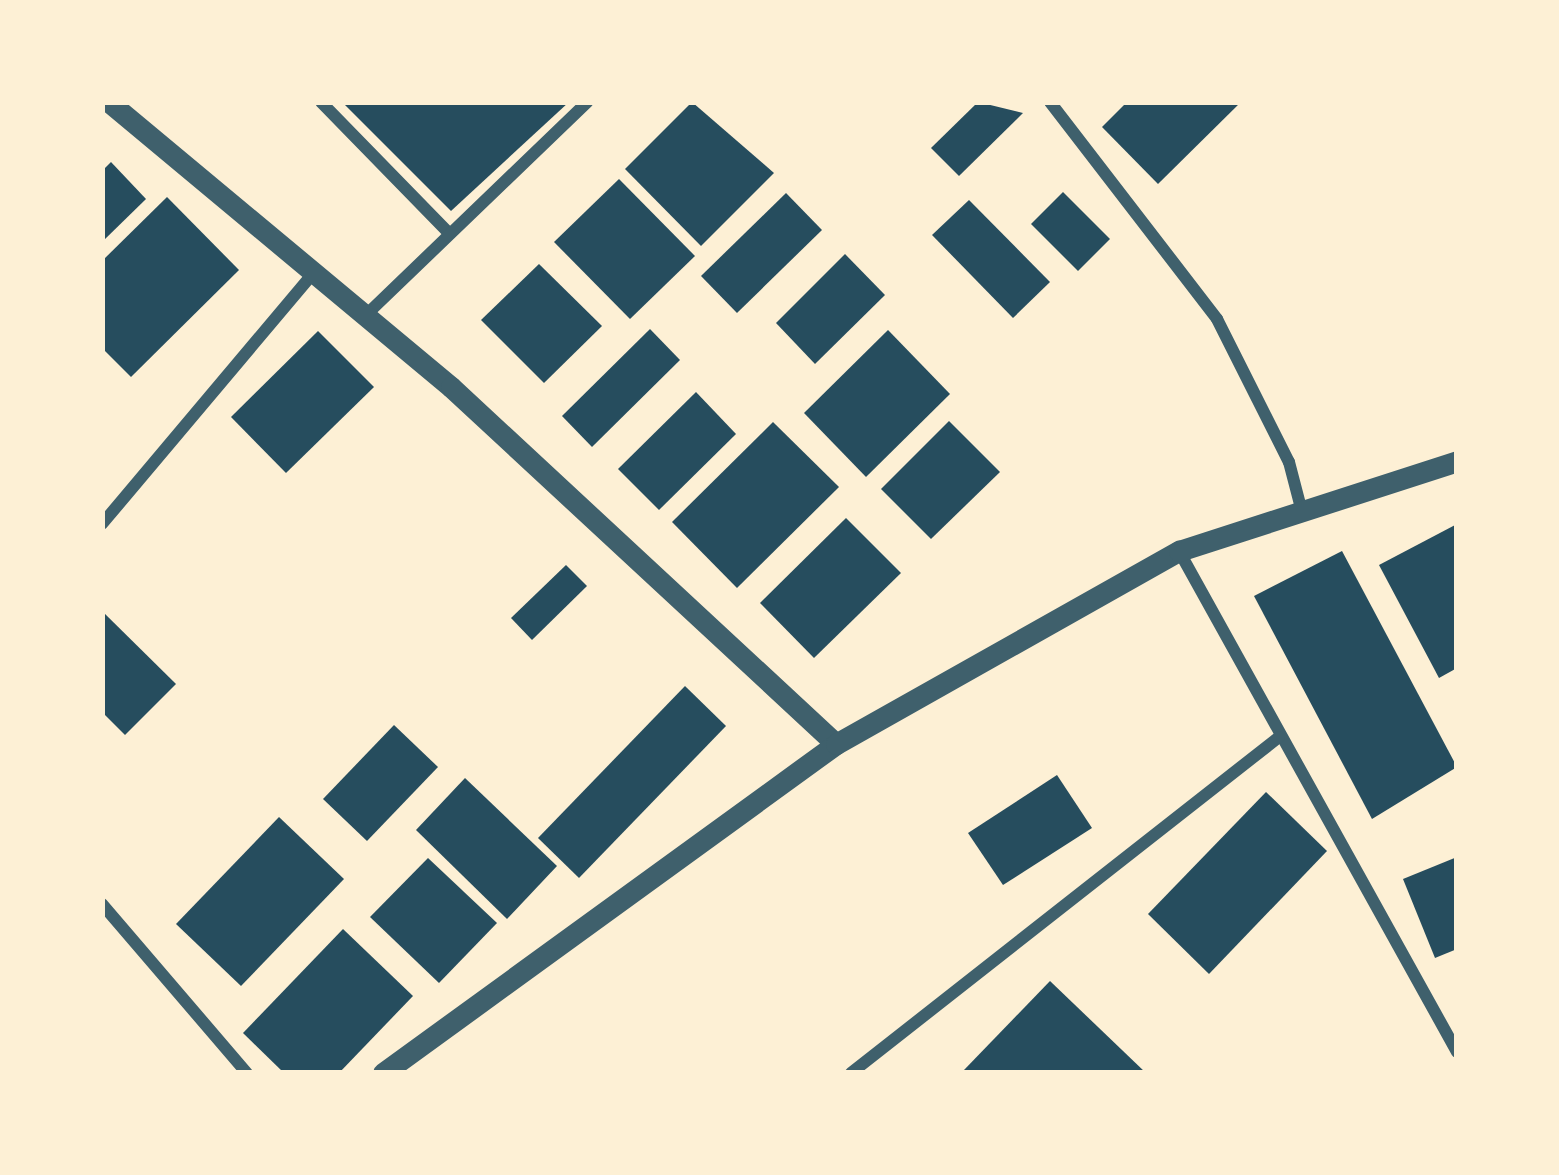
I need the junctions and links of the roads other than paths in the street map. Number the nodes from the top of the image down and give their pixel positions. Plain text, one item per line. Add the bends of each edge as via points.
1 (110, 102) edge
2 (321, 102) edge
3 (587, 102) edge
4 (1050, 102) edge
5 (449, 233) junction
6 (314, 272) junction
7 (366, 316) junction
8 (1457, 461) edge
9 (1302, 512) junction
10 (102, 524) edge
11 (1179, 551) junction
12 (1279, 737) junction
13 (836, 744) junction
14 (102, 904) edge
15 (1457, 1052) edge
16 (247, 1073) edge
17 (383, 1073) edge
18 (851, 1073) edge

1 - 6 street
2 - 5 street
3 - 5 street
4 - 9 street via 1217,319 1289,462
5 - 7 street
6 - 7 street
6 - 10 street
7 - 13 street
8 - 9 street
9 - 11 street
11 - 12 street
11 - 13 street
12 - 15 street
12 - 18 street
13 - 17 street
14 - 16 street

